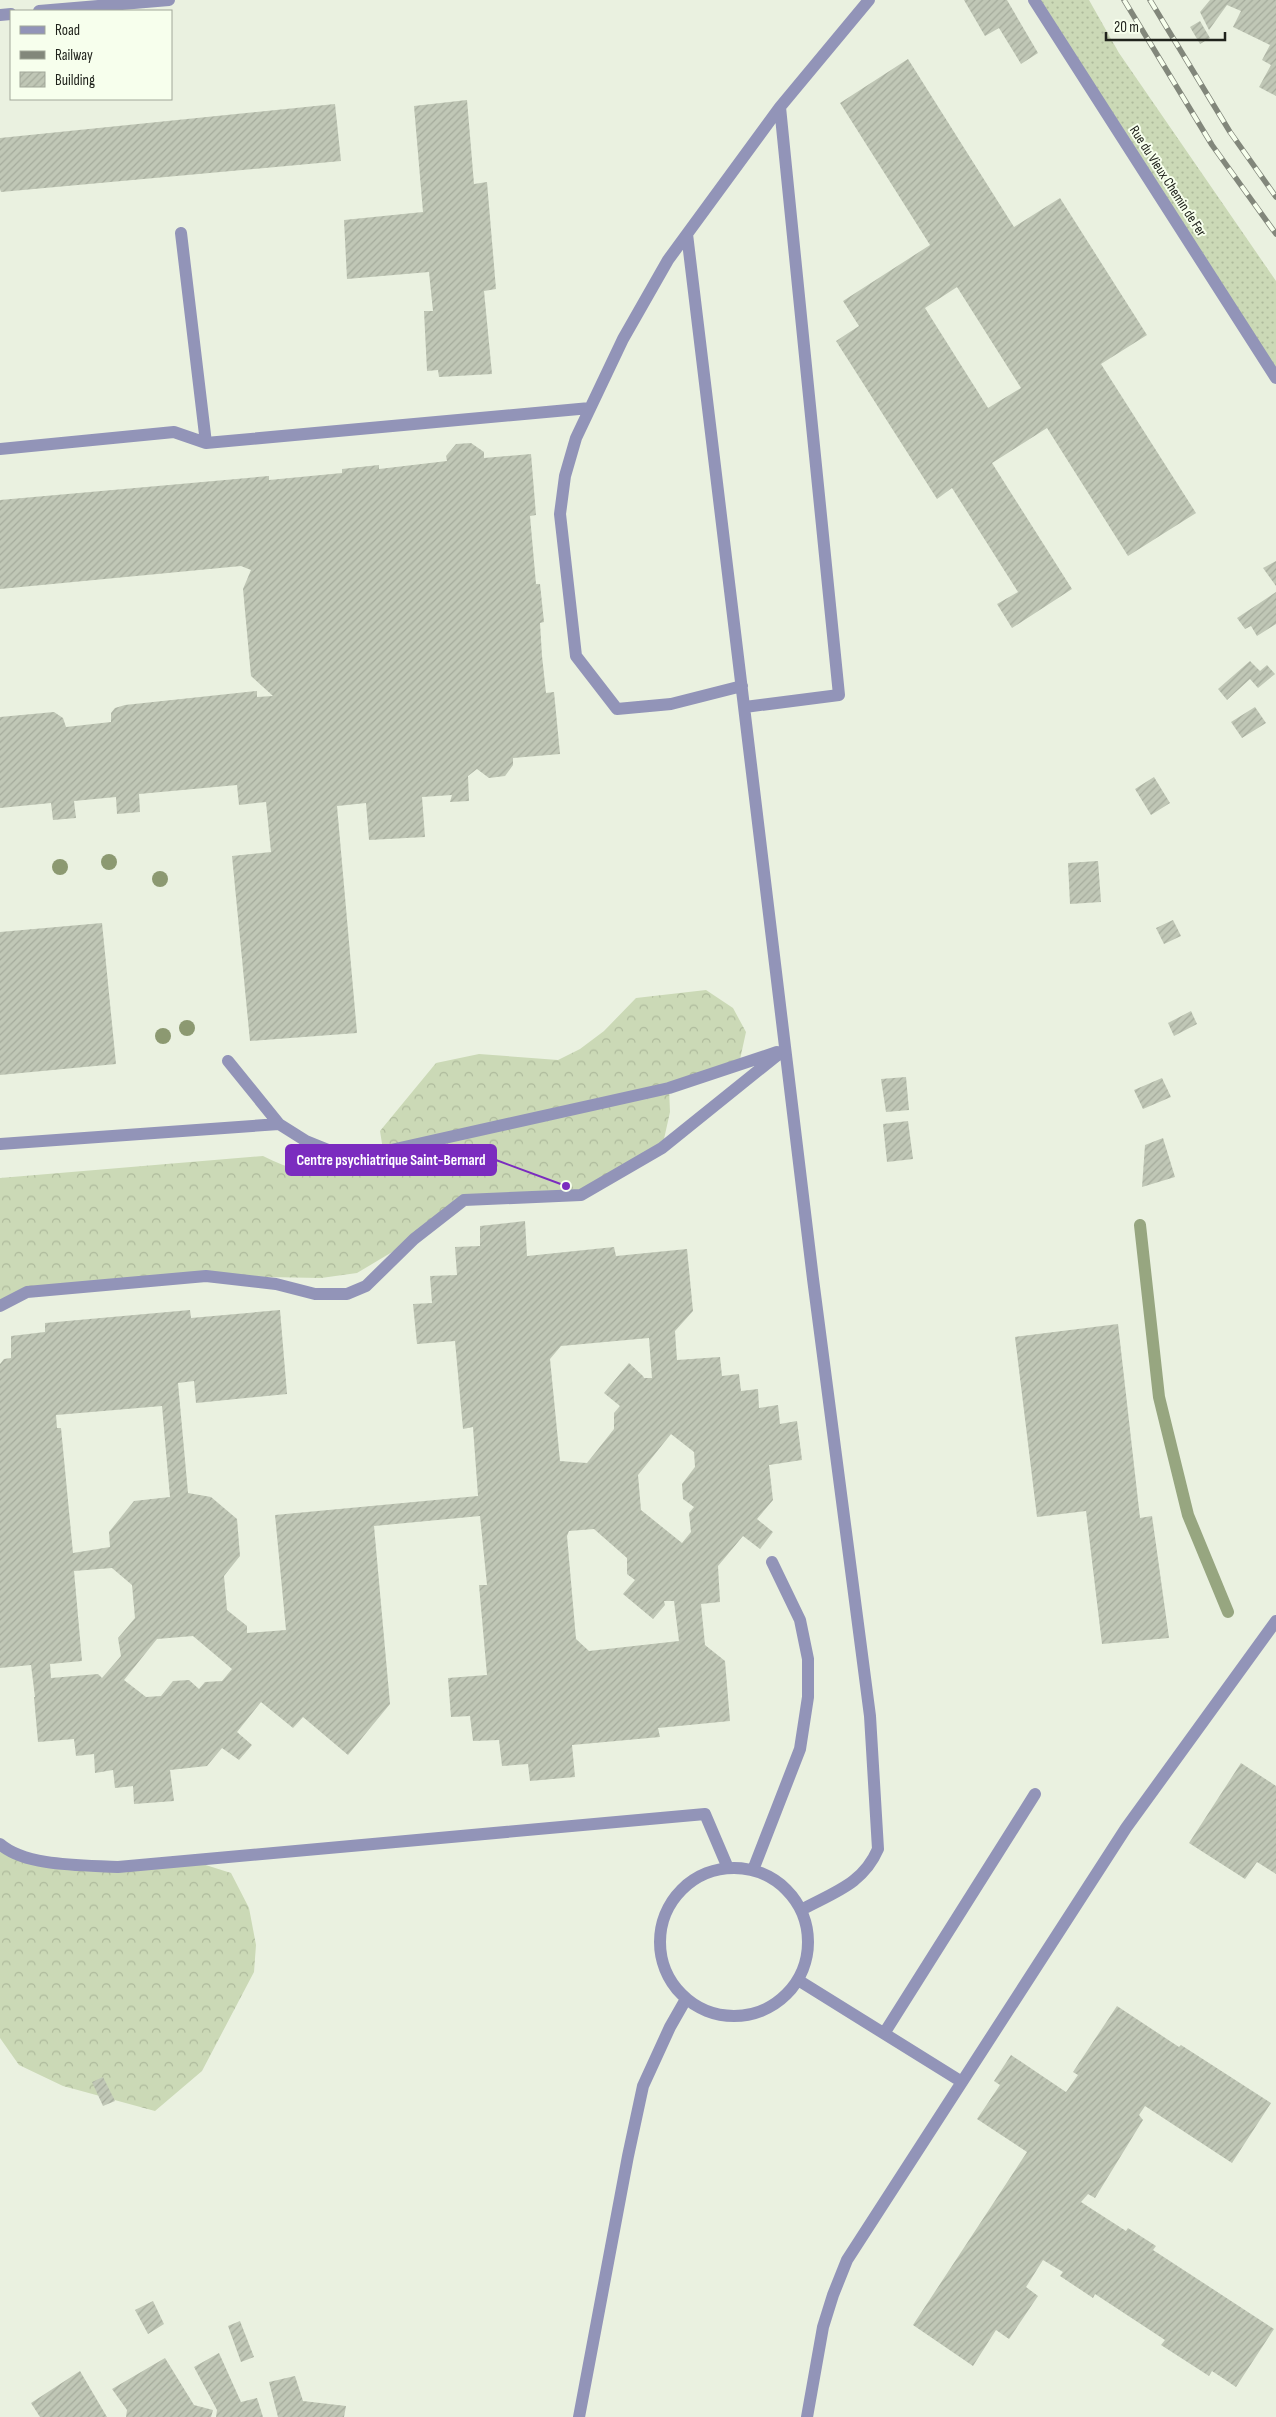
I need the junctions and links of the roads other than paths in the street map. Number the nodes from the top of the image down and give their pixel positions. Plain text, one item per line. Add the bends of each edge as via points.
1 (168, 0) edge
2 (869, 0) edge
3 (1034, 0) edge
4 (51, 10) edge
5 (780, 107) junction
6 (181, 232) dead end
7 (687, 234) junction
8 (1276, 378) edge
9 (590, 408) junction
10 (206, 443) junction
11 (0, 449) edge
12 (742, 686) junction
13 (745, 707) junction
14 (785, 1049) junction
15 (228, 1061) dead end
16 (279, 1124) junction
17 (0, 1144) edge
18 (0, 1306) edge
19 (772, 1562) dead end
20 (1276, 1621) edge
21 (1035, 1794) dead end
22 (0, 1844) edge
23 (728, 1868) junction
24 (753, 1870) junction
25 (801, 1910) junction
26 (798, 1980) junction
27 (686, 1999) junction
28 (885, 2032) junction
29 (962, 2082) junction
30 (578, 2417) edge
31 (807, 2417) edge

1 - 4 street
2 - 5 street
3 - 8 street, Rue du Vieux Chemin de Fer
5 - 7 street
5 - 13 street via 839,695
6 - 10 street
7 - 9 street via 668,260 623,339
7 - 12 street
9 - 10 street
9 - 12 street via 576,438 565,476 560,514 576,656 617,709 671,704
10 - 11 street via 174,432
12 - 13 street
13 - 14 street
14 - 16 street via 669,1088 373,1154 343,1156 306,1141
14 - 18 street via 662,1148 581,1194 464,1200 414,1239 366,1286 347,1294 315,1294 276,1284 206,1276 27,1292
14 - 25 street via 870,1716 878,1849 872,1864 860,1878
15 - 16 street
16 - 17 street
19 - 24 street via 800,1620 808,1659 808,1697 800,1749
20 - 29 street via 1126,1828
21 - 28 street
22 - 23 street via 28,1858 118,1867 706,1814
23 - 24 street
23 - 27 street via 707,1873 688,1884 664,1917 660,1938 662,1961 671,1981
24 - 25 street via 773,1878 790,1892
25 - 26 street via 808,1933 807,1957
26 - 27 street via 785,1997 767,2009 746,2015 725,2016 704,2010
26 - 28 street
27 - 30 street via 643,2086
28 - 29 street
29 - 31 street via 847,2260 823,2327

